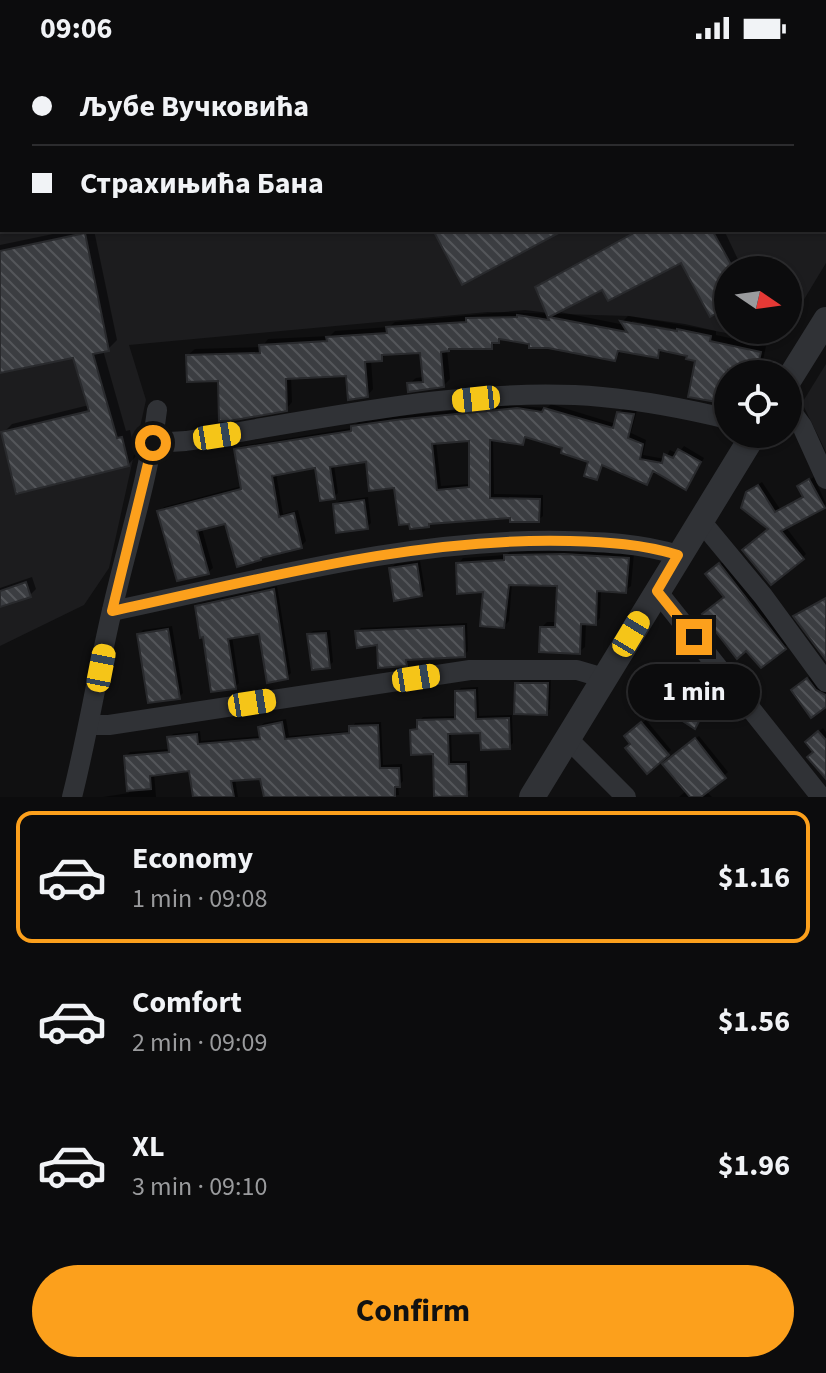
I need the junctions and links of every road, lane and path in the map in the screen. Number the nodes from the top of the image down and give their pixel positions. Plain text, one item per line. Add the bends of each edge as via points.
1 (826, 320) edge
2 (801, 360) edge
3 (157, 410) dead end
4 (714, 416) edge
5 (802, 426) edge
6 (153, 443) junction
7 (745, 448) edge
8 (826, 479) edge
9 (700, 520) junction
10 (678, 555) junction
11 (657, 591) junction
12 (112, 611) junction
13 (604, 678) junction
14 (826, 682) edge
15 (90, 725) junction
16 (567, 738) junction
17 (72, 797) edge
18 (532, 797) edge
19 (626, 797) edge
20 (821, 797) edge

1 - 2 street
3 - 6 street
4 - 6 street via 600,397 500,397
5 - 8 street
6 - 12 street
7 - 9 street
9 - 10 street
9 - 14 street
10 - 11 street
10 - 12 street via 610,542 487,542 350,561
11 - 13 street
11 - 20 street
12 - 15 street
13 - 15 street via 577,670 470,670
13 - 16 street
15 - 17 street
16 - 18 street
16 - 19 street

